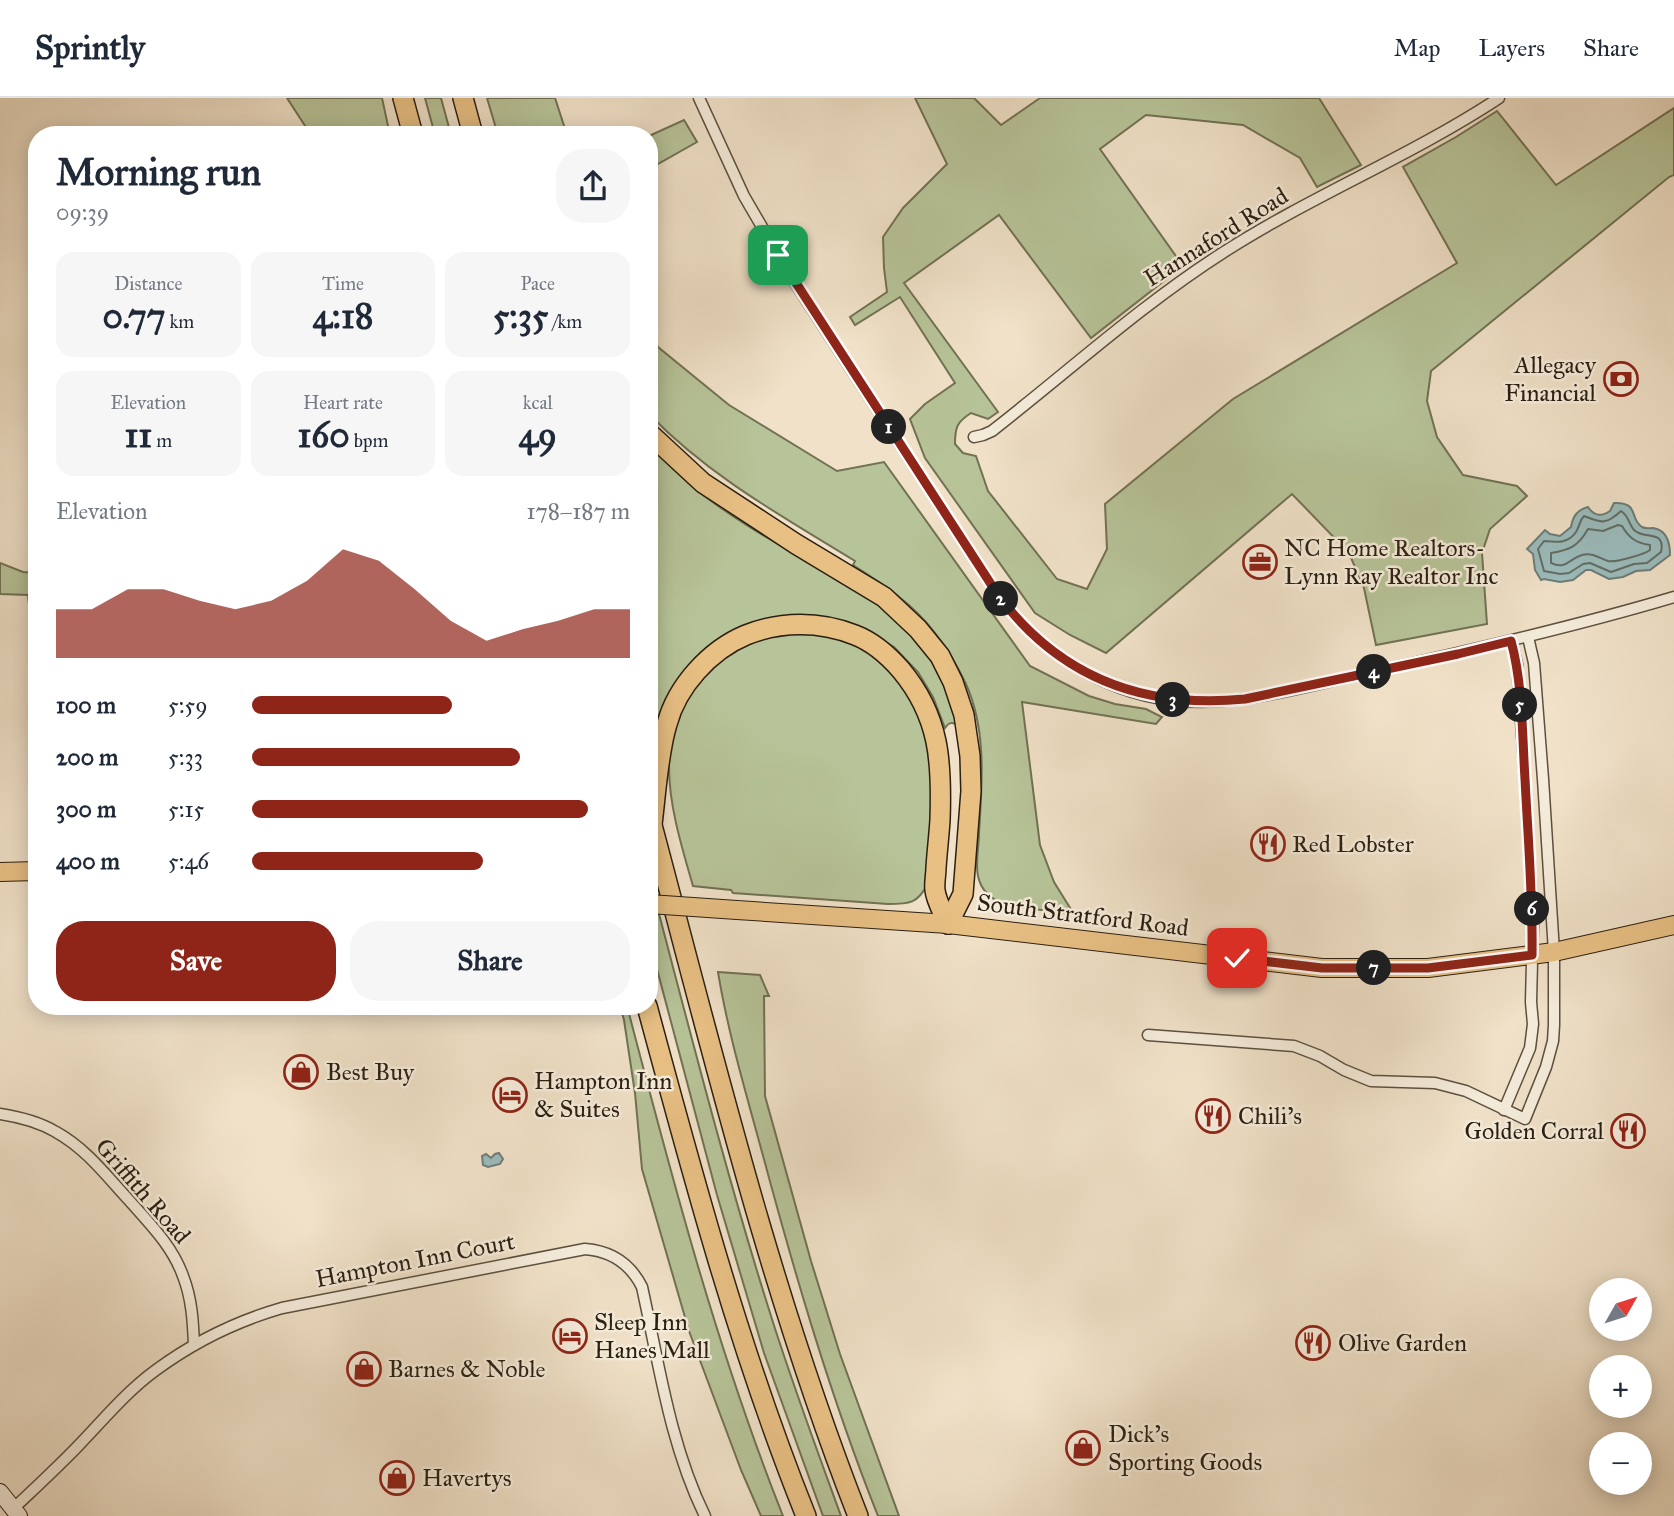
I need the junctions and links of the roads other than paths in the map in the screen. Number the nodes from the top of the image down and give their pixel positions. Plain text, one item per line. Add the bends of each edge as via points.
1 (402, 98) edge
2 (463, 98) edge
3 (699, 98) edge
4 (1499, 98) edge
5 (402, 126) edge
6 (410, 126) edge
7 (471, 126) edge
8 (974, 437) dead end
9 (658, 441) edge
10 (1674, 597) edge
11 (1520, 639) junction
12 (658, 777) edge
13 (658, 845) edge
14 (28, 871) edge
15 (0, 872) edge
16 (658, 905) edge
17 (948, 924) junction
18 (1674, 925) edge
19 (1554, 952) junction
20 (1532, 955) junction
21 (650, 1015) edge
22 (1148, 1035) dead end
23 (1504, 1110) junction
24 (0, 1114) edge
25 (194, 1345) junction
26 (0, 1492) edge
27 (16, 1512) edge
28 (705, 1516) edge
29 (806, 1516) edge
30 (858, 1516) edge

1 - 5 highway
1 - 6 highway
2 - 7 highway
3 - 11 street via 744,197 790,275 998,595 1055,653 1128,690 1172,700 1218,701
4 - 8 street, Hannaford Road via 1223,252 1146,306 992,431
9 - 17 highway via 703,483 884,597 940,656 964,715 970,756 963,894
10 - 11 street
11 - 19 street via 1534,663
11 - 20 street via 1517,664
12 - 17 highway via 667,723 681,693 698,669 729,643 767,628 803,624 822,625 870,643 890,657 913,686 937,742 940,821 934,891
13 - 30 highway via 765,1241
14 - 15 main road
16 - 17 main road, South Stratford Road, bridge
17 - 20 main road, South Stratford Road via 1322,968 1428,968
18 - 19 main road, South Stratford Road
19 - 20 main road, South Stratford Road
19 - 23 street via 1554,1025 1546,1067 1525,1119
20 - 23 street via 1530,1048
21 - 29 highway via 723,1276
22 - 23 street via 1294,1046 1371,1081 1435,1083 1466,1091
24 - 25 street, Griffith Road via 56,1132 86,1152 167,1245 190,1297
25 - 27 street, Hampton Inn Court via 132,1391
25 - 28 street, Hampton Inn Court via 282,1308 598,1250 627,1264 642,1287 674,1434
26 - 27 main road

